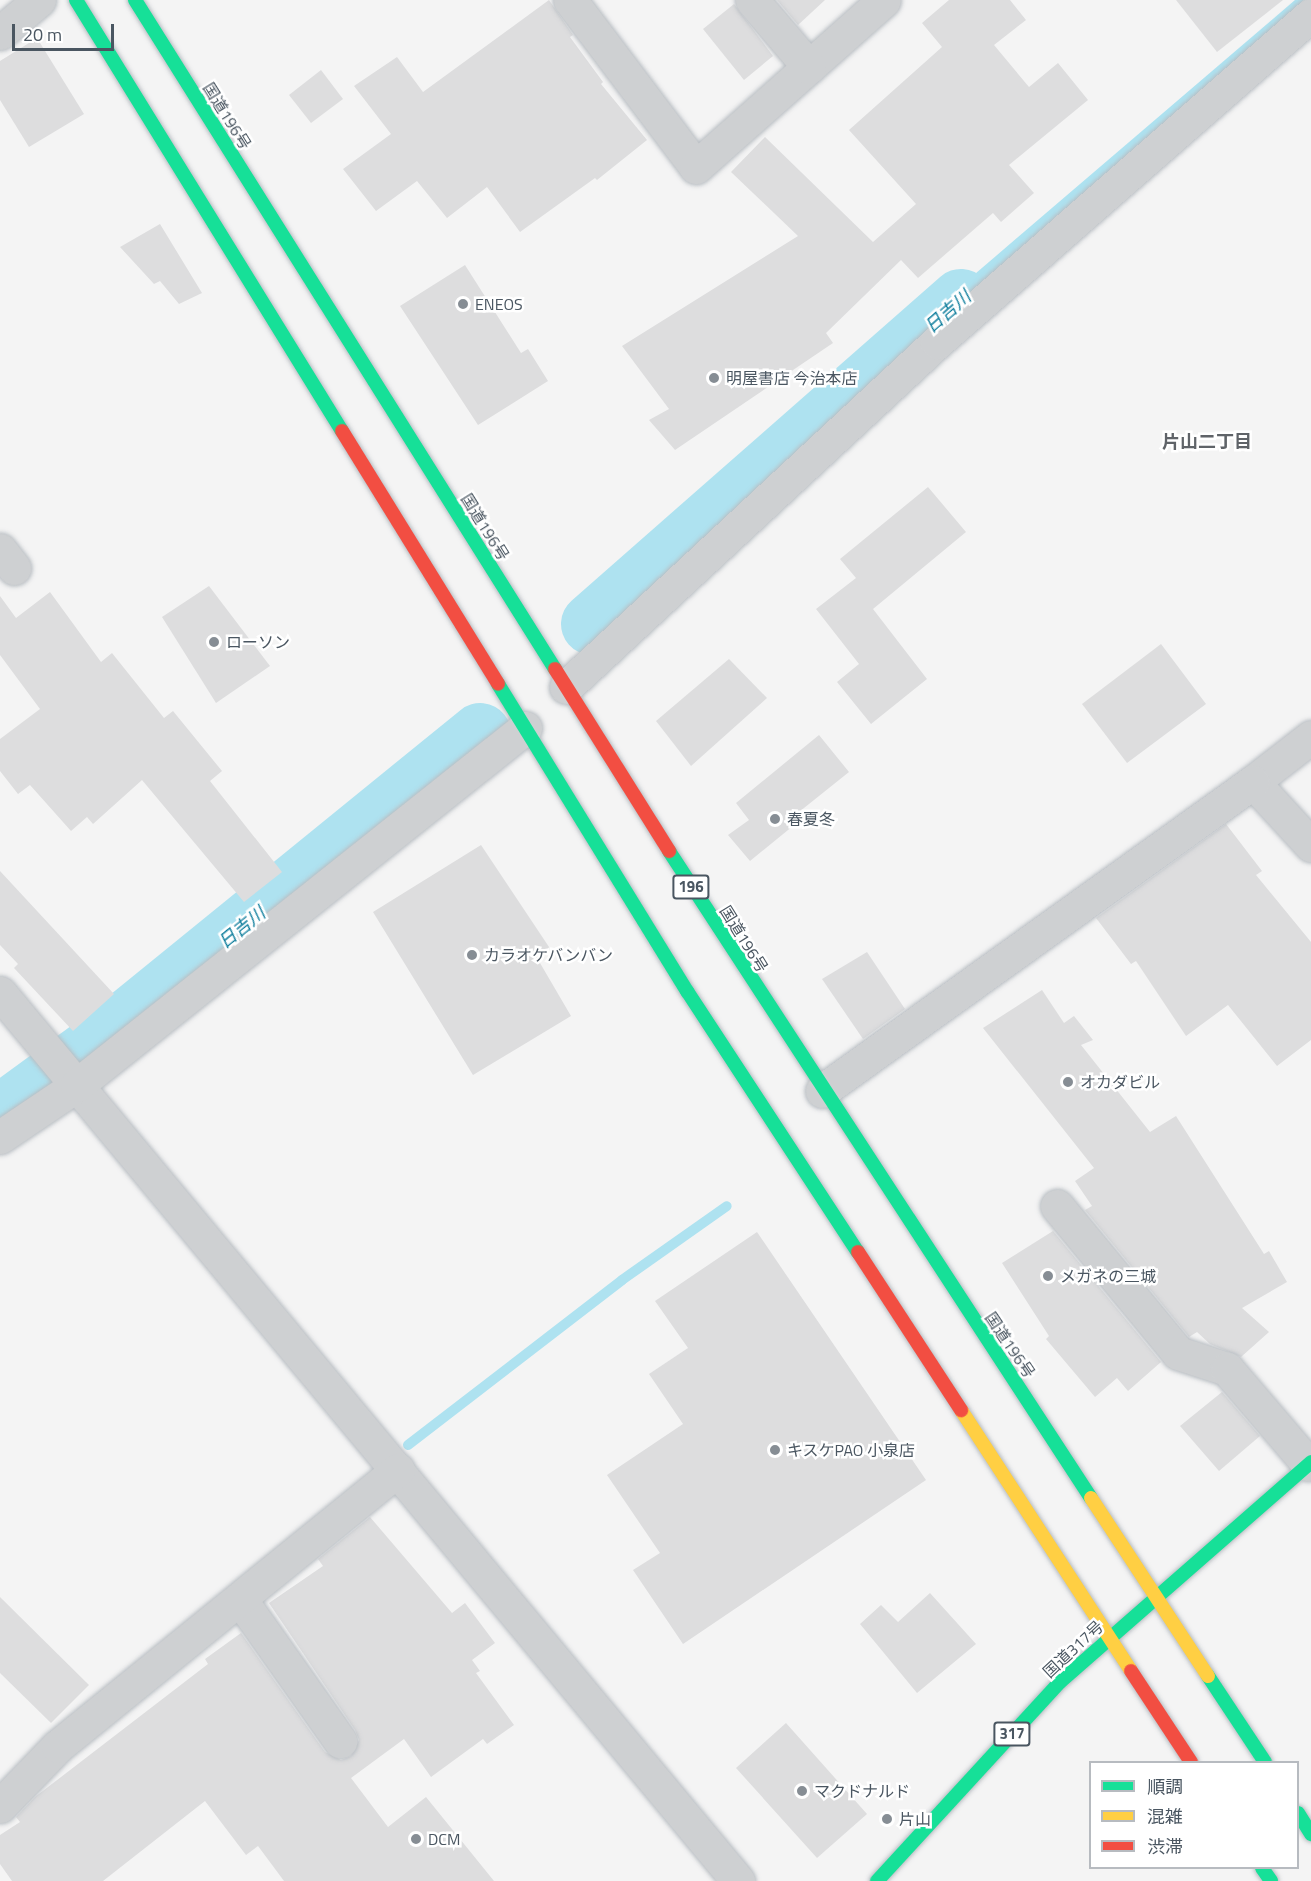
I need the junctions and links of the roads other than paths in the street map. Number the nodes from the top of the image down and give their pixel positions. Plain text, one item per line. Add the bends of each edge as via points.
1 (39, 0) edge
2 (76, 0) edge
3 (135, 0) edge
4 (570, 0) edge
5 (752, 0) edge
6 (884, 0) edge
7 (1311, 15) edge
8 (0, 33) edge
9 (809, 67) junction
10 (566, 687) junction
11 (525, 728) junction
12 (1311, 737) edge
13 (1253, 782) junction
14 (1311, 845) edge
15 (0, 993) edge
16 (76, 1085) junction
17 (822, 1091) junction
18 (0, 1137) edge
19 (1057, 1206) dead end
20 (1310, 1463) edge
21 (398, 1470) junction
22 (1159, 1598) junction
23 (240, 1599) junction
24 (1106, 1638) junction
25 (340, 1741) dead end
26 (1190, 1761) edge
27 (1264, 1761) edge
28 (0, 1806) edge
29 (1299, 1815) edge
30 (1311, 1834) edge
31 (738, 1881) edge
32 (877, 1881) edge

1 - 8 street
2 - 11 highway
3 - 10 highway, 国道196号 / 196
4 - 9 street via 696,167
5 - 9 street
6 - 9 street
7 - 10 street via 936,342
10 - 17 highway, 国道196号 / 196
11 - 16 street
11 - 24 highway via 687,991
12 - 13 street
13 - 14 street
13 - 17 street
15 - 16 street
16 - 18 street
16 - 21 street
17 - 22 highway, 国道196号 / 196
19 - 20 street via 1178,1353 1227,1369
20 - 22 highway, 国道317号 / 317
21 - 23 street
21 - 31 street
22 - 24 highway, 国道317号 / 317
22 - 27 highway, 国道196号 / 196
23 - 25 street
23 - 28 street via 58,1746
24 - 26 highway
24 - 32 highway, 国道317号 / 317 via 1060,1682
29 - 30 highway

